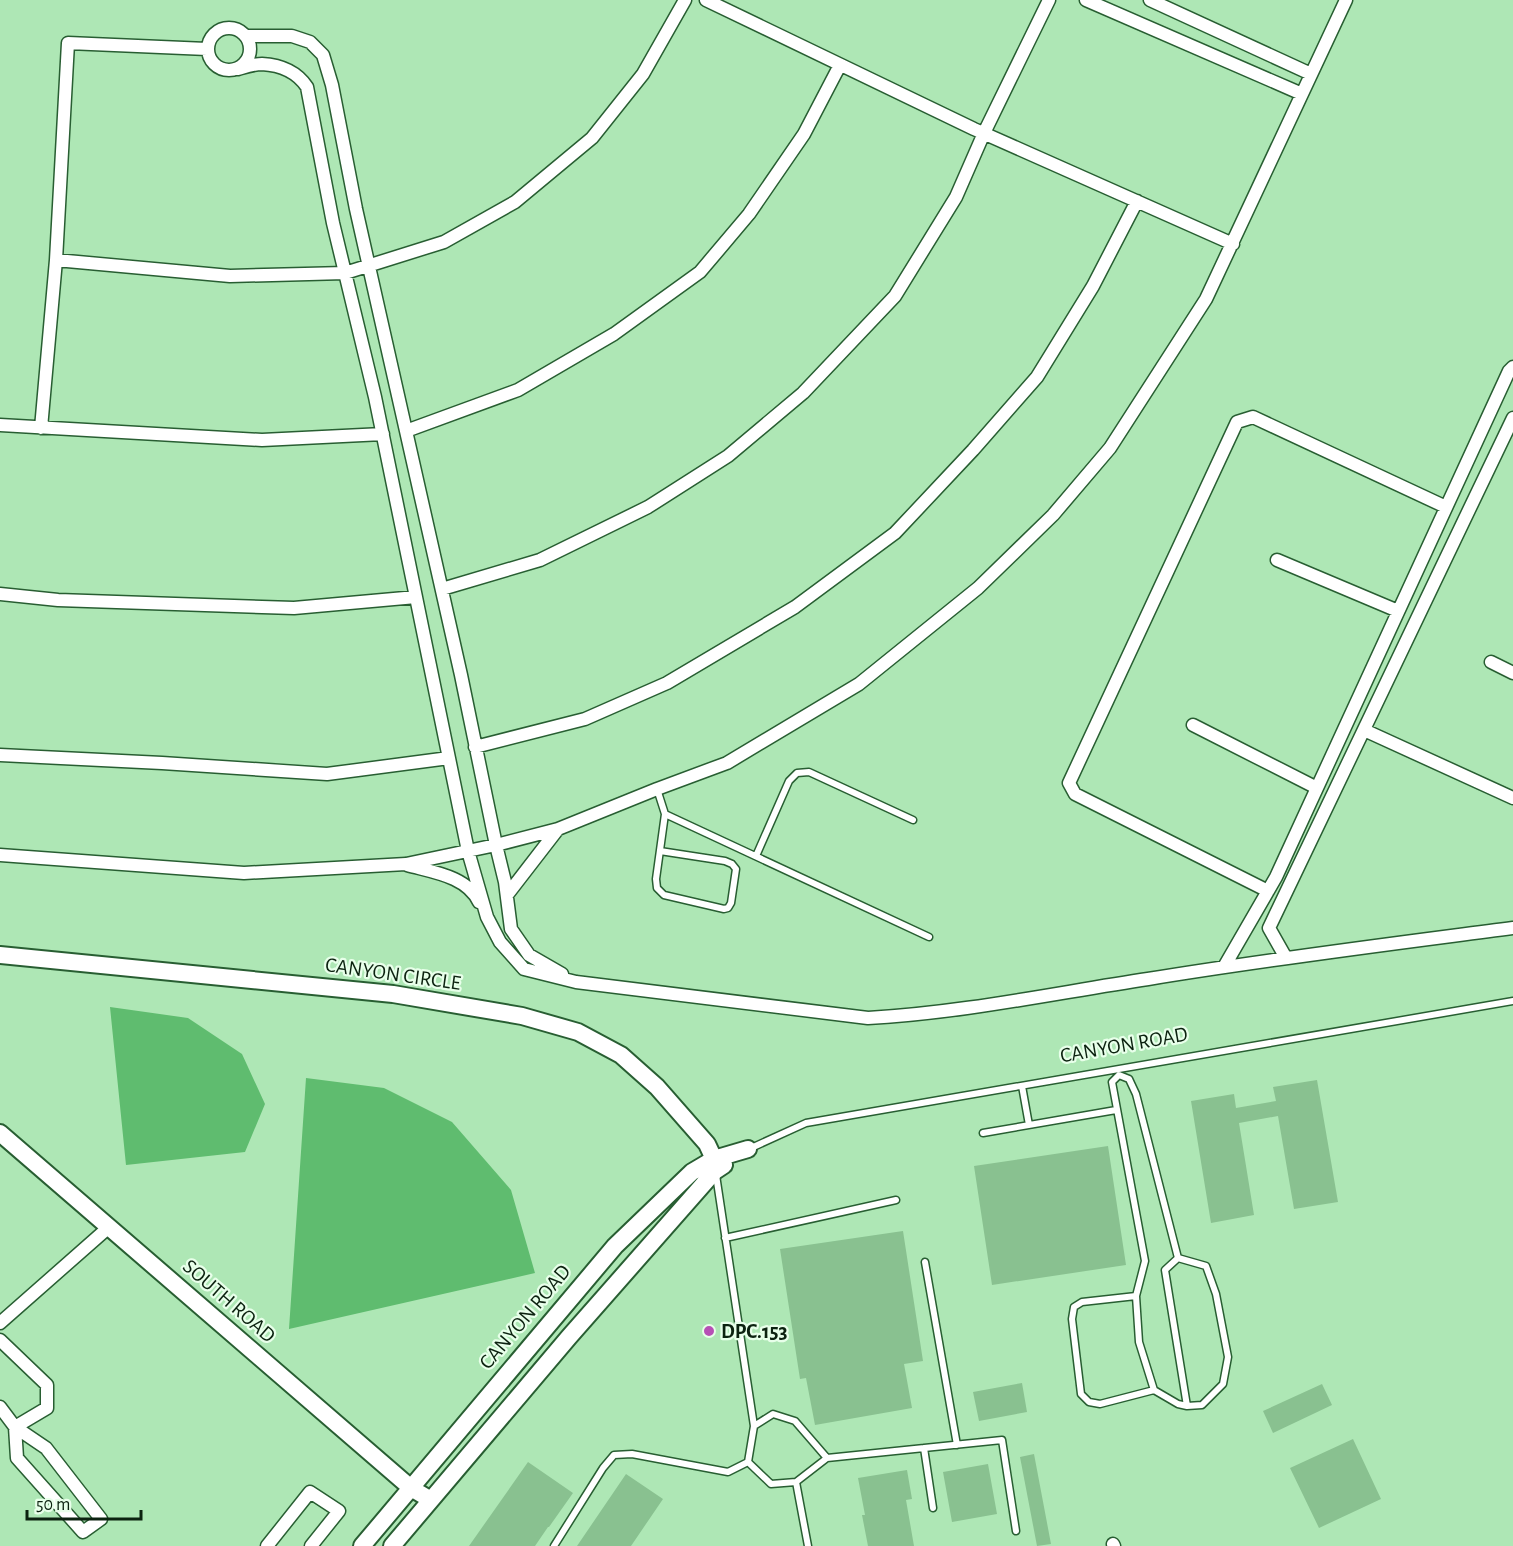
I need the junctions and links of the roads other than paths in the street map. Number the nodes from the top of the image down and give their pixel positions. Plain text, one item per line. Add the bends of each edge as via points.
1 (685, 0) edge
2 (706, 0) edge
3 (1049, 0) edge
4 (1086, 0) edge
5 (1150, 0) edge
6 (1346, 0) edge
7 (247, 36) junction
8 (207, 50) junction
9 (840, 65) junction
10 (238, 69) junction
11 (1311, 75) junction
12 (1302, 94) junction
13 (984, 134) junction
14 (1137, 201) junction
15 (1233, 244) junction
16 (56, 261) junction
17 (368, 265) junction
18 (345, 273) junction
19 (1513, 368) edge
20 (1513, 418) edge
21 (0, 425) edge
22 (40, 428) junction
23 (406, 430) junction
24 (383, 434) junction
25 (1446, 507) junction
26 (1277, 560) dead end
27 (442, 589) junction
28 (0, 594) edge
29 (416, 597) junction
30 (1398, 611) junction
31 (1491, 662) dead end
32 (1513, 673) edge
33 (1193, 725) dead end
34 (1364, 730) junction
35 (476, 747) junction
36 (0, 755) edge
37 (449, 758) junction
38 (1317, 788) junction
39 (657, 789) junction
40 (1513, 798) edge
41 (665, 814) junction
42 (913, 820) dead end
43 (558, 829) junction
44 (496, 845) junction
45 (468, 851) junction
46 (660, 851) junction
47 (0, 855) edge
48 (756, 856) junction
49 (406, 864) junction
50 (1268, 891) junction
51 (507, 895) junction
52 (487, 918) junction
53 (1513, 928) edge
54 (929, 937) dead end
55 (0, 955) edge
56 (1286, 958) junction
57 (1224, 967) junction
58 (576, 982) junction
59 (1513, 1001) edge
60 (1127, 1068) junction
61 (1109, 1070) junction
62 (1130, 1079) junction
63 (1112, 1082) junction
64 (1022, 1086) junction
65 (1116, 1110) junction
66 (1029, 1125) junction
67 (982, 1132) dead end
68 (0, 1133) edge
69 (748, 1149) joint
70 (714, 1165) junction
71 (896, 1200) dead end
72 (109, 1227) junction
73 (725, 1238) junction
74 (1178, 1258) junction
75 (925, 1262) dead end
76 (1136, 1296) junction
77 (0, 1323) edge
78 (0, 1340) edge
79 (1154, 1390) junction
80 (1187, 1406) junction
81 (0, 1407) edge
82 (754, 1426) junction
83 (15, 1427) junction
84 (957, 1444) junction
85 (924, 1448) junction
86 (827, 1458) junction
87 (748, 1462) junction
88 (796, 1482) junction
89 (411, 1488) junction
90 (431, 1500) junction
91 (933, 1508) dead end
92 (1016, 1531) dead end
93 (267, 1546) edge
94 (311, 1546) edge
95 (362, 1546) edge
96 (392, 1546) edge
97 (554, 1546) edge
98 (808, 1546) edge

1 - 17 street via 644,74 592,138 515,202 444,242
2 - 9 street
3 - 13 street
4 - 12 street
5 - 11 street
6 - 11 street
7 - 8 street via 229,27 220,29 209,40
7 - 10 street via 250,53
7 - 17 street via 292,36 310,42 322,55 332,85
8 - 10 street via 214,65 229,71
8 - 16 street via 68,43
9 - 13 street
9 - 23 street via 804,134 749,214 700,272 614,334 518,390
10 - 18 street via 261,64 288,69 307,87
11 - 12 street
12 - 15 street
13 - 14 street
13 - 27 street via 956,197 895,296 803,393 728,456 648,507 540,560
14 - 15 street
14 - 35 street via 1093,286 1037,377 895,533 795,607 667,683 585,719
15 - 39 street via 1206,299 1110,448 1053,515 978,588 859,684 727,763
16 - 18 street via 230,276
16 - 22 street
17 - 18 street
17 - 23 street
18 - 24 street
19 - 25 street
20 - 34 street
21 - 22 street
22 - 24 street via 262,440
23 - 27 street
24 - 29 street
25 - 30 street
25 - 50 street via 1253,417 1237,422 1069,783 1075,794
26 - 30 street
27 - 35 street
28 - 29 street via 58,600 294,608
29 - 37 street
30 - 38 street
31 - 32 street
33 - 38 street
34 - 40 street
34 - 56 street via 1269,928
35 - 44 street
36 - 37 street via 327,774
37 - 45 street
38 - 50 street
39 - 41 lane
39 - 43 street
41 - 46 lane
41 - 48 lane
42 - 48 lane via 809,772 797,772
43 - 44 street
43 - 51 street
44 - 45 street
44 - 51 street
45 - 49 street
45 - 52 street
46 - 46 lane via 732,864 736,869 728,908 664,895 657,888 656,879
47 - 49 street via 244,873
48 - 54 lane
49 - 52 street via 458,880 476,895
50 - 57 street
51 - 58 street via 512,929 530,956
52 - 58 street via 500,942 524,969
53 - 56 street
55 - 70 main road, CANYON CIRCLE via 393,994 522,1016 578,1032 621,1055 657,1086 707,1144
56 - 57 street
57 - 58 street via 1009,1001 868,1018
59 - 60 lane, CANYON ROAD
60 - 61 lane, CANYON ROAD
60 - 62 lane
61 - 63 lane
61 - 64 lane, CANYON ROAD
62 - 63 lane via 1119,1075
62 - 74 lane
63 - 65 lane
64 - 66 lane
64 - 69 lane, CANYON ROAD via 806,1123
65 - 66 lane
65 - 76 lane via 1145,1261
66 - 67 lane
68 - 72 main road, SOUTH ROAD
69 - 70 main road, CANYON ROAD
70 - 73 lane
70 - 89 main road, CANYON ROAD via 692,1172 615,1246
70 - 90 main road, CANYON ROAD
71 - 73 lane
72 - 77 street
72 - 89 main road, SOUTH ROAD
73 - 82 lane
74 - 80 lane via 1165,1270
74 - 80 lane via 1206,1266 1216,1294 1228,1357 1223,1384 1203,1405
75 - 84 lane
76 - 79 lane via 1139,1342
76 - 79 lane via 1082,1302 1074,1307 1072,1319 1082,1394 1089,1402 1100,1404
78 - 83 street via 47,1385 47,1408
79 - 80 lane
81 - 83 street
82 - 86 lane via 773,1414 795,1421
82 - 87 lane
83 - 83 street via 17,1458 83,1532 101,1519 46,1448
84 - 85 lane
84 - 92 lane via 1002,1440
85 - 86 lane
85 - 91 lane
86 - 88 lane
87 - 88 lane via 771,1484
87 - 97 lane via 728,1472 633,1454 614,1455
88 - 98 lane
89 - 90 main road, SOUTH ROAD
89 - 95 main road, CANYON ROAD
90 - 96 main road, CANYON ROAD
93 - 94 street via 309,1492 339,1511

